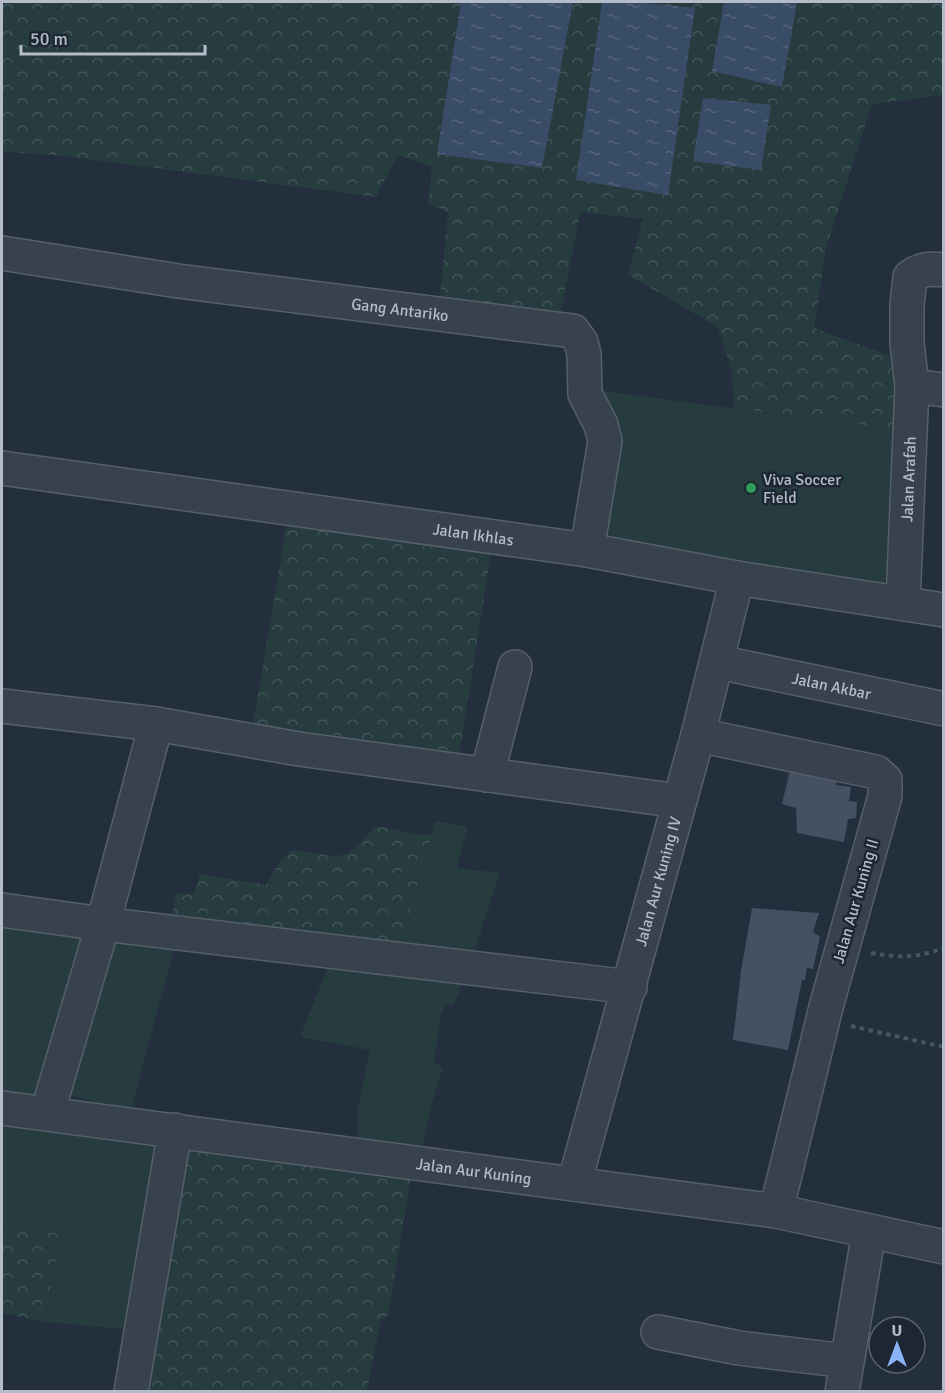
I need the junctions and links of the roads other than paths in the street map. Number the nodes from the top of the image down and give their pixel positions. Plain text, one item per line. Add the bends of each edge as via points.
1 (2, 253) edge
2 (944, 270) edge
3 (912, 386) junction
4 (944, 390) edge
5 (2, 468) edge
6 (587, 550) junction
7 (737, 578) junction
8 (903, 603) junction
9 (944, 610) edge
10 (718, 662) junction
11 (515, 667) dead end
12 (2, 706) edge
13 (944, 709) edge
14 (156, 724) junction
15 (698, 735) junction
16 (487, 775) junction
17 (679, 801) junction
18 (2, 910) edge
19 (103, 924) junction
20 (630, 987) junction
21 (2, 1108) edge
22 (47, 1114) junction
23 (175, 1130) junction
24 (574, 1184) junction
25 (776, 1211) junction
26 (869, 1232) junction
27 (944, 1247) edge
28 (658, 1332) dead end
29 (844, 1377) edge
30 (131, 1392) edge

1 - 6 street, Gang Antariko via 178,281 573,331 584,354 585,394 605,441
2 - 3 street, Jalan Arafah via 920,270 910,277 907,304
3 - 4 street
3 - 8 street, Jalan Arafah
5 - 6 street, Jalan Ikhlas
6 - 7 street, Jalan Ikhlas
7 - 8 street, Jalan Ikhlas
7 - 10 street, Jalan Aur Kuning IV
8 - 9 street, Jalan Ikhlas
10 - 13 street, Jalan Akbar
10 - 15 street, Jalan Aur Kuning IV
11 - 16 street
12 - 14 street
14 - 16 street
14 - 19 street
15 - 17 street, Jalan Aur Kuning IV
15 - 25 street, Jalan Aur Kuning II via 876,772 885,780 885,796 825,1007
16 - 17 street
17 - 20 street, Jalan Aur Kuning IV
18 - 19 street
19 - 20 street
19 - 22 street
20 - 24 street, Jalan Aur Kuning IV
21 - 22 street, Jalan Aur Kuning
22 - 23 street, Jalan Aur Kuning
23 - 24 street, Jalan Aur Kuning
23 - 30 street
24 - 25 street, Jalan Aur Kuning
25 - 26 street, Jalan Aur Kuning
26 - 27 street, Jalan Aur Kuning
26 - 29 street
28 - 29 street via 739,1348

